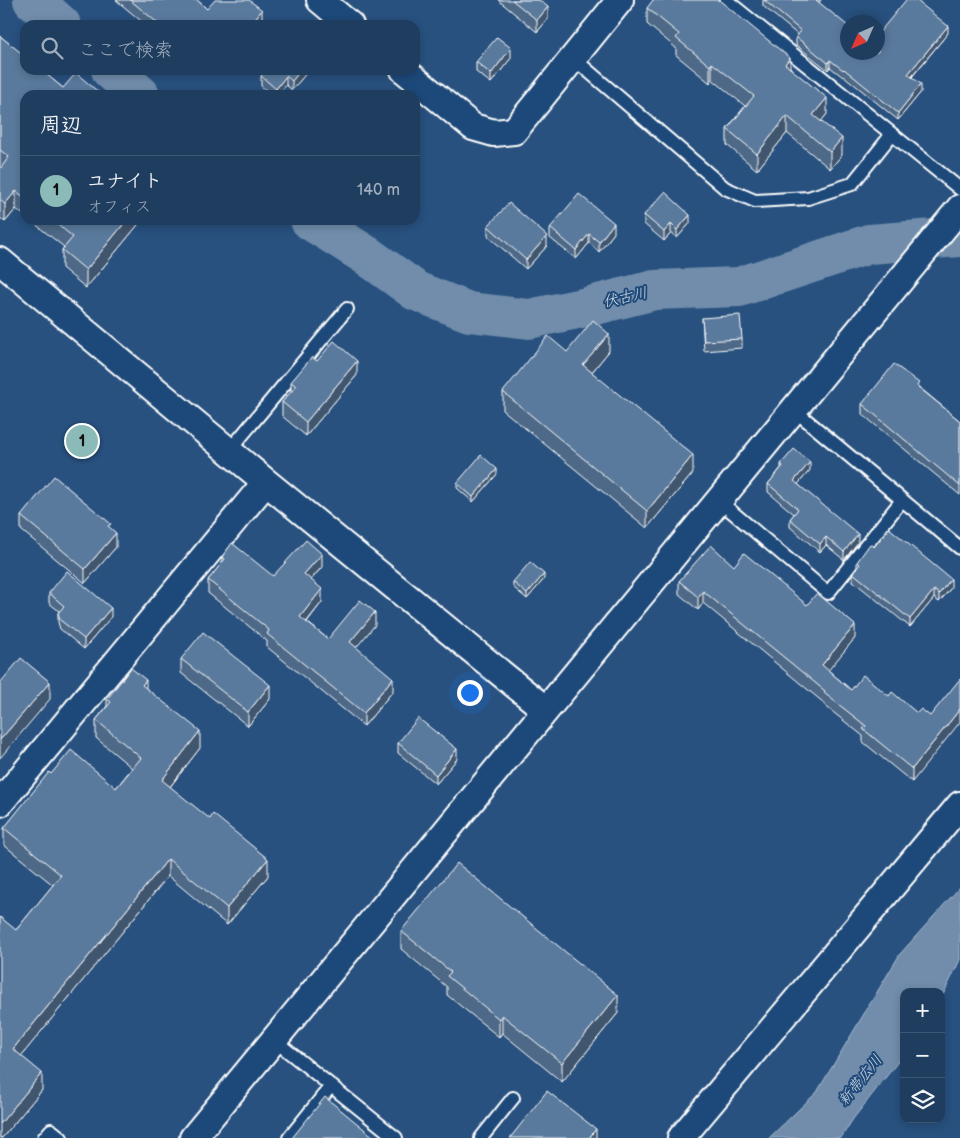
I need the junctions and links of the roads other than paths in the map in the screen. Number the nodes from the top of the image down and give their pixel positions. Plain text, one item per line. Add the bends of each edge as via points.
1 (320, 0) edge
2 (620, 0) edge
3 (726, 0) edge
4 (344, 20) edge
5 (573, 58) junction
6 (410, 75) edge
7 (892, 134) junction
8 (960, 189) edge
9 (960, 208) edge
10 (3, 270) edge
11 (347, 309) dead end
12 (793, 410) junction
13 (229, 451) junction
14 (266, 482) junction
15 (718, 500) junction
16 (902, 500) junction
17 (960, 548) edge
18 (546, 710) junction
19 (0, 803) edge
20 (960, 805) edge
21 (274, 1040) junction
22 (331, 1086) junction
23 (513, 1098) dead end
24 (200, 1136) edge
25 (44, 1138) edge
26 (61, 1138) edge
27 (289, 1138) edge
28 (396, 1138) edge
29 (481, 1138) edge
30 (681, 1138) edge

1 - 4 street
2 - 5 street
3 - 7 lane
5 - 6 street via 514,131 494,133 473,127
5 - 7 lane via 725,188 755,201 808,198 852,184
7 - 8 lane
9 - 12 street
10 - 13 street
11 - 13 lane
12 - 15 street
12 - 16 lane
13 - 14 street
14 - 18 street
14 - 19 street
15 - 16 lane via 828,593
15 - 18 street
16 - 17 lane
18 - 21 street
20 - 30 street
21 - 22 lane
21 - 24 street
22 - 27 lane
22 - 28 lane
23 - 29 lane
25 - 26 lane via 51,1130

